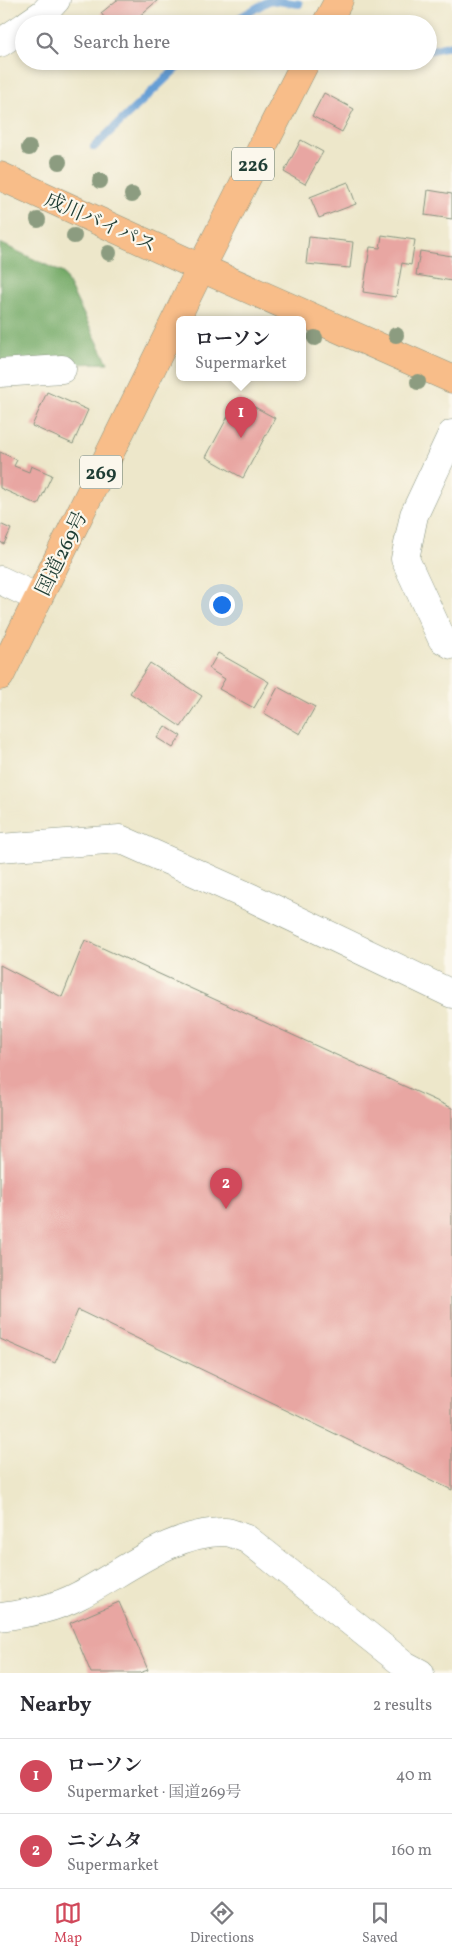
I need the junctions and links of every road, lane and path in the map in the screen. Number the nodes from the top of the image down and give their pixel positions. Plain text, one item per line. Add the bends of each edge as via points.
1 (56, 0) edge
2 (339, 0) edge
3 (41, 15) edge
4 (331, 15) edge
5 (15, 33) edge
6 (0, 43) edge
7 (301, 70) edge
8 (0, 176) edge
9 (201, 268) junction
10 (177, 316) edge
11 (176, 319) edge
12 (62, 370) dead end
13 (0, 374) edge
14 (452, 379) edge
15 (452, 434) edge
16 (0, 580) edge
17 (38, 598) junction
18 (452, 645) edge
19 (0, 676) edge
20 (0, 848) edge
21 (452, 994) edge
22 (0, 1617) edge
23 (420, 1673) edge

1 - 3 street
2 - 4 main road
5 - 6 street
7 - 9 main road, 226
8 - 9 main road, 成川バイパス
9 - 10 main road, 国道269号 / 269
9 - 14 main road, 成川バイパス
11 - 17 main road, 国道269号 / 269
12 - 13 street
15 - 18 street via 414,515 405,559 442,639
16 - 17 street
17 - 19 main road, 国道269号 / 269
20 - 21 street via 120,839
22 - 23 street via 37,1612 79,1596 186,1538 226,1532 247,1539

